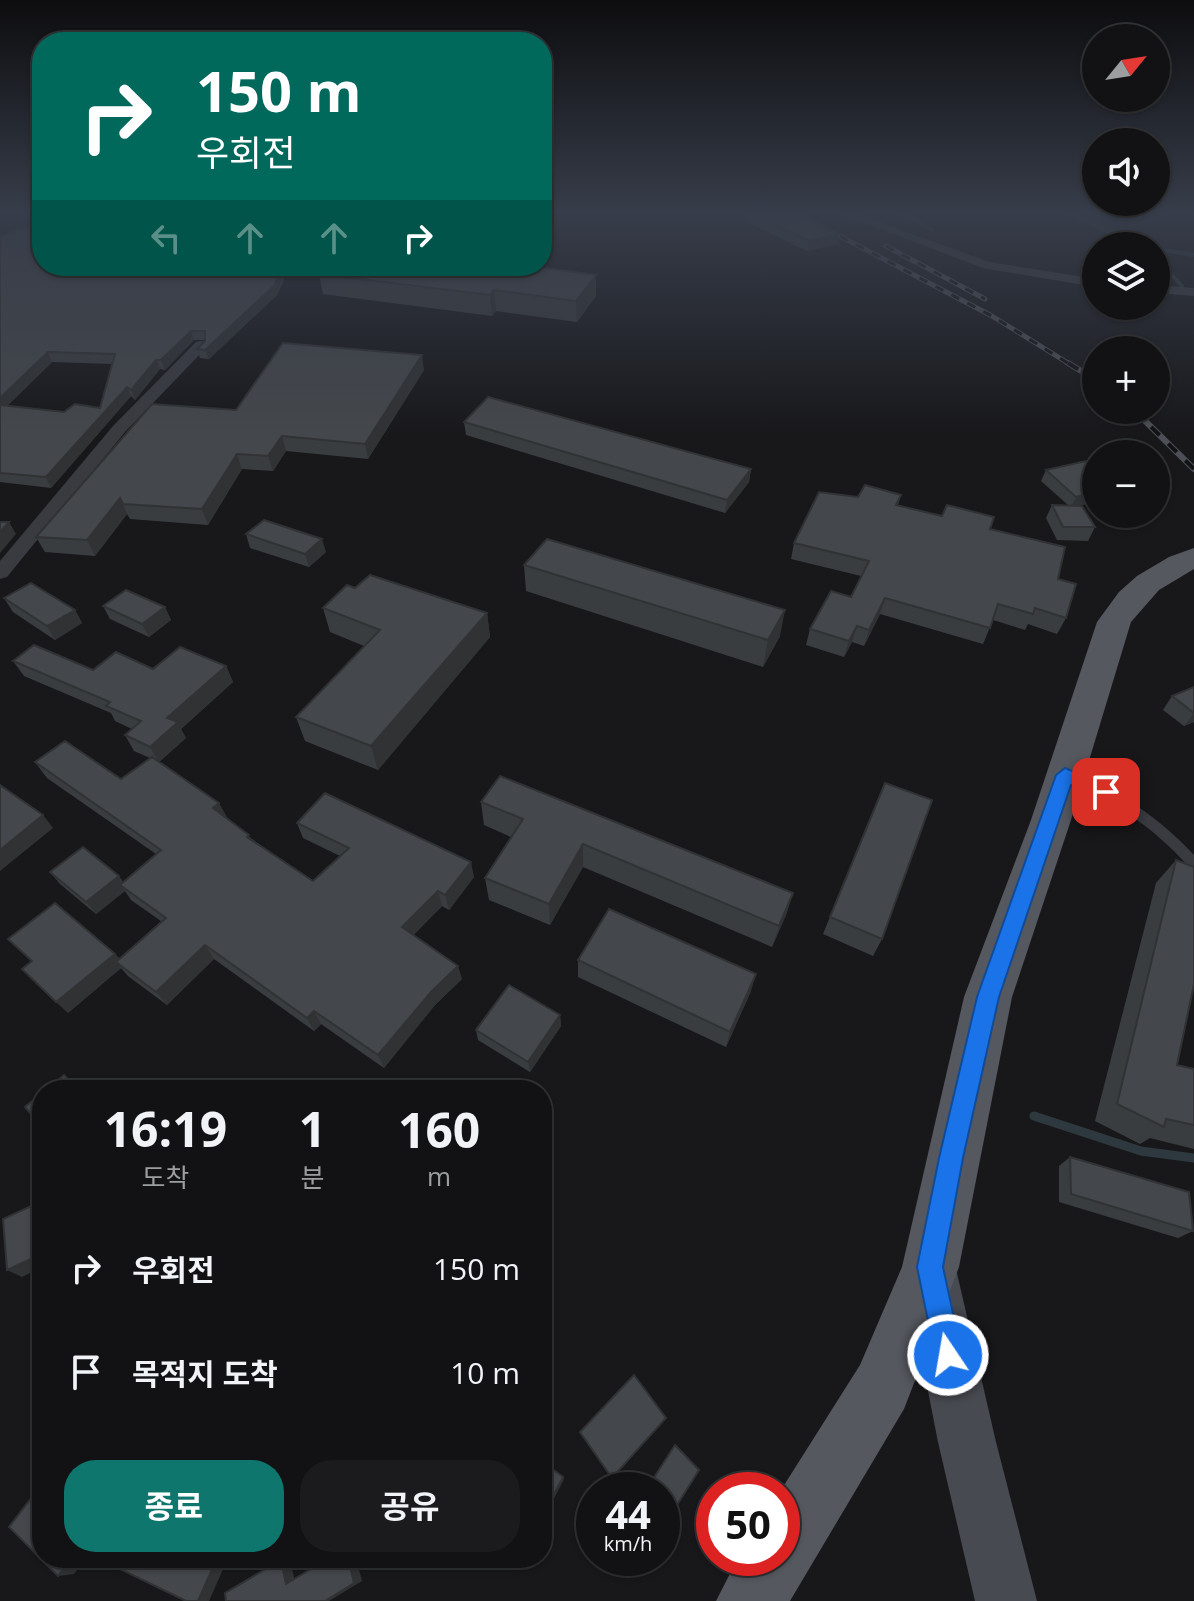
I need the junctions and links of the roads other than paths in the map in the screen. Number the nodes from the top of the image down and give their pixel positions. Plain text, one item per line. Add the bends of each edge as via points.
1 (1170, 290) edge
2 (1194, 292) edge
3 (201, 345) edge
4 (1194, 557) edge
5 (0, 573) edge
6 (1065, 775) junction
7 (1194, 864) edge
8 (930, 1267) junction
9 (800, 1521) edge
10 (766, 1576) edge
11 (751, 1601) edge
12 (1006, 1601) edge

1 - 2 street
3 - 5 street via 119,429
4 - 6 main road via 1130,596 1114,622
6 - 7 lane via 1131,806
6 - 8 main road via 988,997
8 - 9 main road via 882,1387
8 - 12 main road
10 - 11 main road

